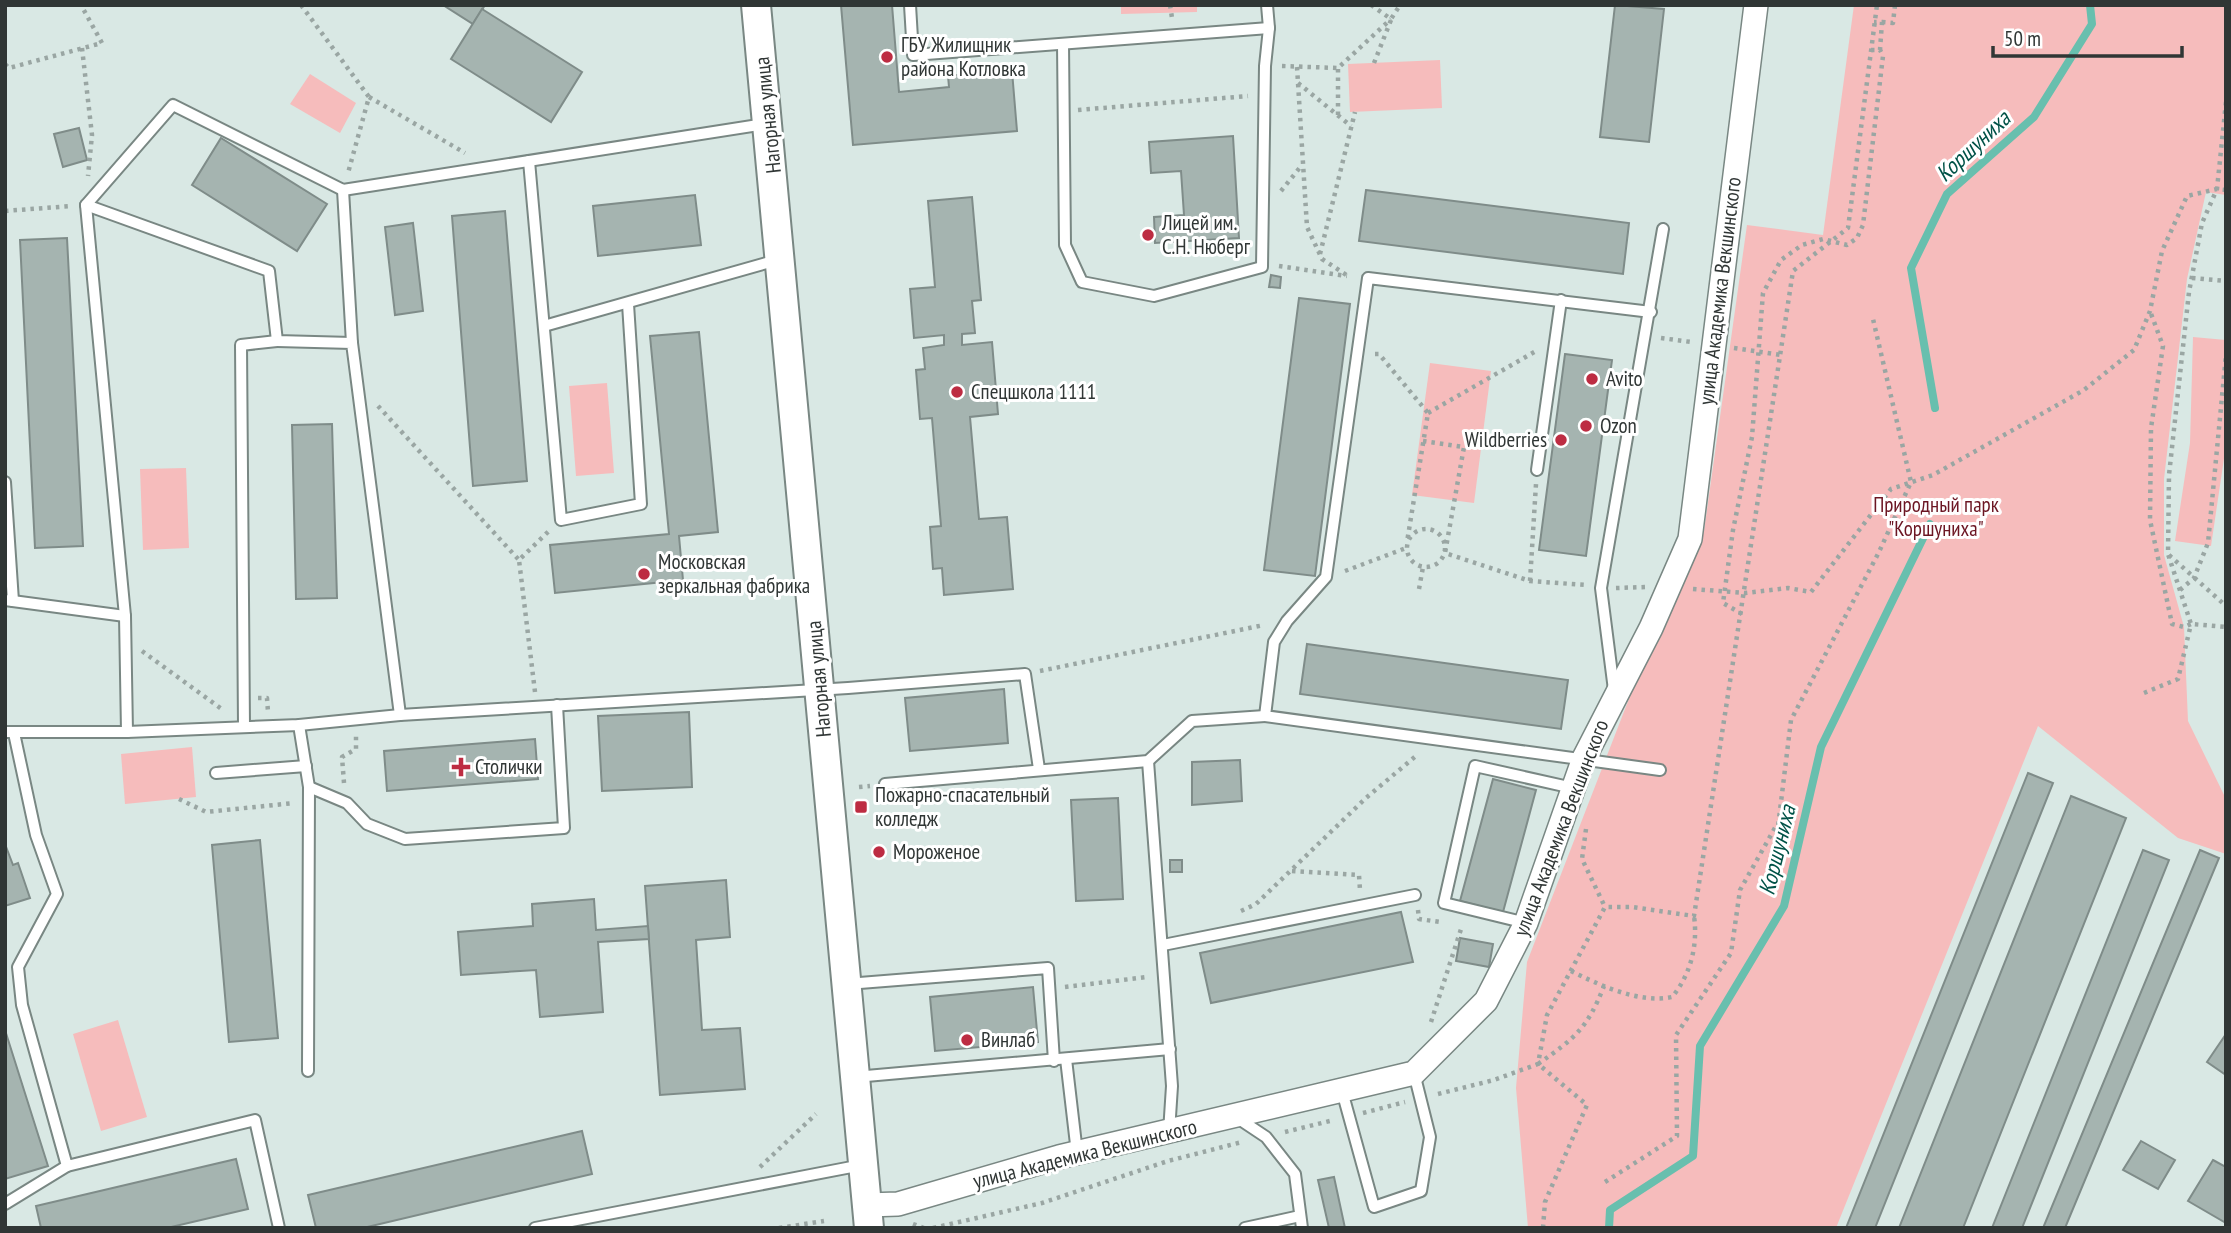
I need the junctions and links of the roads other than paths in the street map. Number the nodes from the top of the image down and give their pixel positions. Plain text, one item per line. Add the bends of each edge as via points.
1 (756, 5) edge
2 (910, 5) edge
3 (1267, 5) edge
4 (1756, 5) edge
5 (1269, 28) junction
6 (1063, 44) junction
7 (768, 124) junction
8 (529, 161) junction
9 (343, 190) junction
10 (86, 205) junction
11 (1663, 229) dead end
12 (782, 259) junction
13 (1561, 300) junction
14 (628, 304) junction
15 (1651, 312) junction
16 (544, 326) junction
17 (277, 341) junction
18 (352, 343) junction
19 (1537, 470) road end
20 (5, 482) edge
21 (9, 600) edge
22 (125, 616) junction
23 (820, 688) junction
24 (1615, 693) junction
25 (557, 705) junction
26 (400, 715) junction
27 (1265, 716) junction
28 (299, 725) junction
29 (244, 726) junction
30 (10, 732) edge
31 (127, 732) junction
32 (1584, 758) junction
33 (1148, 761) junction
34 (306, 766) junction
35 (1039, 769) junction
36 (1660, 770) dead end
37 (216, 773) dead end
38 (885, 784) dead end
39 (309, 787) junction
40 (1573, 788) junction
41 (1415, 895) dead end
42 (1526, 923) junction
43 (1163, 945) junction
44 (18, 967) junction
45 (5, 970) edge
46 (845, 984) junction
47 (1170, 1049) junction
48 (1060, 1060) junction
49 (308, 1071) dead end
50 (1414, 1073) junction
51 (853, 1077) junction
52 (1342, 1091) junction
53 (1236, 1117) junction
54 (1169, 1133) junction
55 (1077, 1153) junction
56 (862, 1165) junction
57 (67, 1166) junction
58 (5, 1204) edge
59 (868, 1217) edge
60 (1301, 1222) edge
61 (279, 1228) edge
62 (536, 1228) edge
63 (1245, 1228) edge

1 - 7 street, Нагорная улица
2 - 6 lane via 912,55
3 - 5 lane
4 - 24 street, улица Академика Векшинского via 1690,539 1651,628
5 - 6 lane
5 - 6 lane via 1262,267 1154,296 1082,282 1065,245
7 - 8 lane
7 - 12 street, Нагорная улица
8 - 9 lane
8 - 16 lane
9 - 10 lane via 173,105
9 - 18 lane
10 - 17 lane via 269,271
10 - 22 lane
11 - 15 lane
12 - 14 lane
12 - 23 street, Нагорная улица
13 - 15 lane
13 - 19 lane
13 - 27 lane via 1368,278 1326,578 1274,642
14 - 16 lane
14 - 16 lane via 640,504 561,520
15 - 24 lane via 1601,588
17 - 18 lane
17 - 29 lane via 241,345
18 - 26 lane
20 - 21 lane
21 - 22 lane
22 - 31 lane
23 - 25 lane
23 - 35 lane via 1025,674
23 - 46 street, Нагорная улица
24 - 32 street, улица Академика Векшинского
25 - 26 lane
25 - 39 lane via 564,828 405,838 368,824 346,803
26 - 28 lane
27 - 32 lane
27 - 33 lane via 1192,721
28 - 29 lane
28 - 34 lane
29 - 31 lane
30 - 31 lane
30 - 44 lane via 36,835 57,894
32 - 36 lane
32 - 40 street, улица Академика Векшинского
33 - 35 lane
33 - 43 lane
34 - 37 lane
34 - 39 lane
35 - 38 lane
39 - 49 lane
40 - 42 street, улица Академика Векшинского
40 - 42 lane via 1475,766 1444,903
41 - 43 lane
42 - 50 street, улица Академика Векшинского via 1486,1001
43 - 47 lane
44 - 45 lane
44 - 57 lane via 22,1005
46 - 48 lane via 1048,968
46 - 51 street, Нагорная улица
47 - 48 lane
47 - 54 lane
48 - 51 lane
48 - 55 lane
50 - 52 street, улица Академика Векшинского
50 - 52 lane via 1430,1137 1421,1191 1374,1206
51 - 56 street, Нагорная улица
52 - 53 street, улица Академика Векшинского
53 - 54 street, улица Академика Векшинского
53 - 60 lane via 1266,1136 1295,1174
54 - 55 street, улица Академика Векшинского
55 - 59 street, улица Академика Векшинского via 898,1204
56 - 59 street, Нагорная улица
56 - 62 lane
57 - 58 lane
57 - 61 lane via 255,1120
60 - 63 lane

